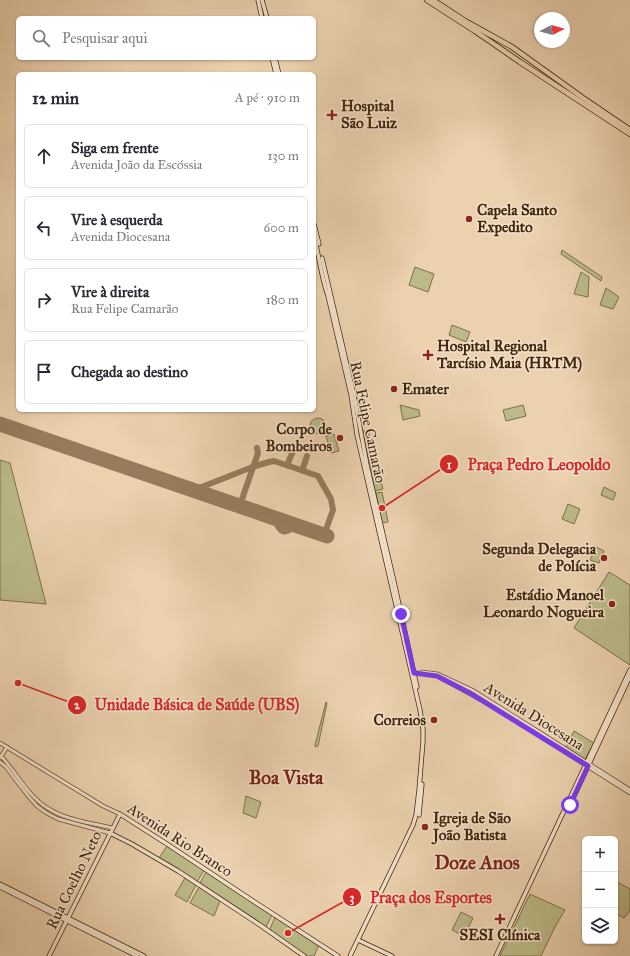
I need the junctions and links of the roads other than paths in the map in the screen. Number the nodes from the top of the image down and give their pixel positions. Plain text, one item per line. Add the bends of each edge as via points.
1 (258, 0) edge
2 (262, 0) edge
3 (427, 0) edge
4 (433, 0) edge
5 (441, 0) edge
6 (442, 6) junction
7 (262, 16) edge
8 (266, 16) edge
9 (512, 47) junction
10 (508, 54) junction
11 (524, 56) junction
12 (272, 60) edge
13 (276, 60) edge
14 (520, 62) junction
15 (276, 72) edge
16 (278, 72) edge
17 (630, 130) edge
18 (630, 134) edge
19 (316, 232) edge
20 (316, 245) edge
21 (321, 268) junction
22 (328, 283) junction
23 (352, 404) junction
24 (358, 414) junction
25 (356, 428) junction
26 (360, 431) junction
27 (367, 471) junction
28 (392, 586) junction
29 (397, 594) junction
30 (396, 607) junction
31 (400, 610) junction
32 (402, 635) junction
33 (406, 639) junction
34 (630, 670) edge
35 (412, 672) junction
36 (630, 676) edge
37 (0, 743) edge
38 (7, 747) junction
39 (1, 757) edge
40 (0, 762) edge
41 (587, 764) junction
42 (420, 790) junction
43 (630, 790) edge
44 (630, 793) edge
45 (120, 815) junction
46 (419, 815) dead end
47 (112, 828) junction
48 (111, 834) junction
49 (0, 884) edge
50 (0, 887) edge
51 (68, 920) junction
52 (97, 934) junction
53 (358, 940) junction
54 (50, 956) edge
55 (137, 956) edge
56 (144, 956) edge
57 (304, 956) edge
58 (338, 956) edge
59 (350, 956) edge
60 (392, 956) edge
61 (497, 956) edge

1 - 7 main road
2 - 8 main road
3 - 10 highway
4 - 6 highway
5 - 6 highway
6 - 9 highway
9 - 10 highway via 513,52
9 - 11 highway
10 - 14 highway
11 - 14 highway via 518,57
11 - 17 highway
12 - 15 main road
13 - 16 main road
14 - 18 highway
19 - 22 main road, Rua Felipe Camarão
20 - 21 main road, Rua Felipe Camarão
21 - 22 main road via 324,282
21 - 23 main road, Rua Felipe Camarão
22 - 24 main road, Rua Felipe Camarão
23 - 24 main road via 355,414
23 - 25 main road, Rua Felipe Camarão
24 - 26 main road, Rua Felipe Camarão
25 - 26 main road via 358,423
25 - 27 main road, Rua Felipe Camarão
26 - 27 main road, Rua Felipe Camarão
27 - 28 main road, Rua Felipe Camarão
27 - 29 main road, Rua Felipe Camarão
28 - 29 main road via 396,597
28 - 30 main road, Rua Felipe Camarão
29 - 31 main road, Rua Felipe Camarão
30 - 31 main road via 398,602
30 - 32 main road, Rua Felipe Camarão
31 - 33 main road, Rua Felipe Camarão
32 - 33 main road via 406,644
32 - 35 main road, Rua Felipe Camarão
33 - 35 main road, Rua Felipe Camarão
34 - 41 main road
35 - 41 street, Avenida Diocesana via 437,676 488,701
35 - 42 main road, Rua Felipe Camarão via 424,729
36 - 41 main road
37 - 38 street, Avenida Rio Branco
38 - 39 street
38 - 45 street, Avenida Rio Branco
39 - 47 street via 32,796 48,809 66,818
40 - 48 street via 33,801 49,815
41 - 43 street, Avenida Diocesana
41 - 44 street, Avenida Diocesana
41 - 61 main road
42 - 46 main road, Rua Felipe Camarão
42 - 53 main road, Rua Felipe Camarão via 413,825
45 - 47 main road, Rua Coelho Neto
45 - 48 main road, Rua Coelho Neto
45 - 58 main road, Avenida Rio Branco
47 - 48 main road, Rua Coelho Neto
48 - 51 main road, Rua Coelho Neto
48 - 57 main road, Avenida Rio Branco via 178,871
49 - 51 main road
50 - 51 main road
51 - 52 main road
51 - 54 main road, Rua Coelho Neto
52 - 55 main road
52 - 56 main road
53 - 59 main road, Rua Felipe Camarão
53 - 60 main road

